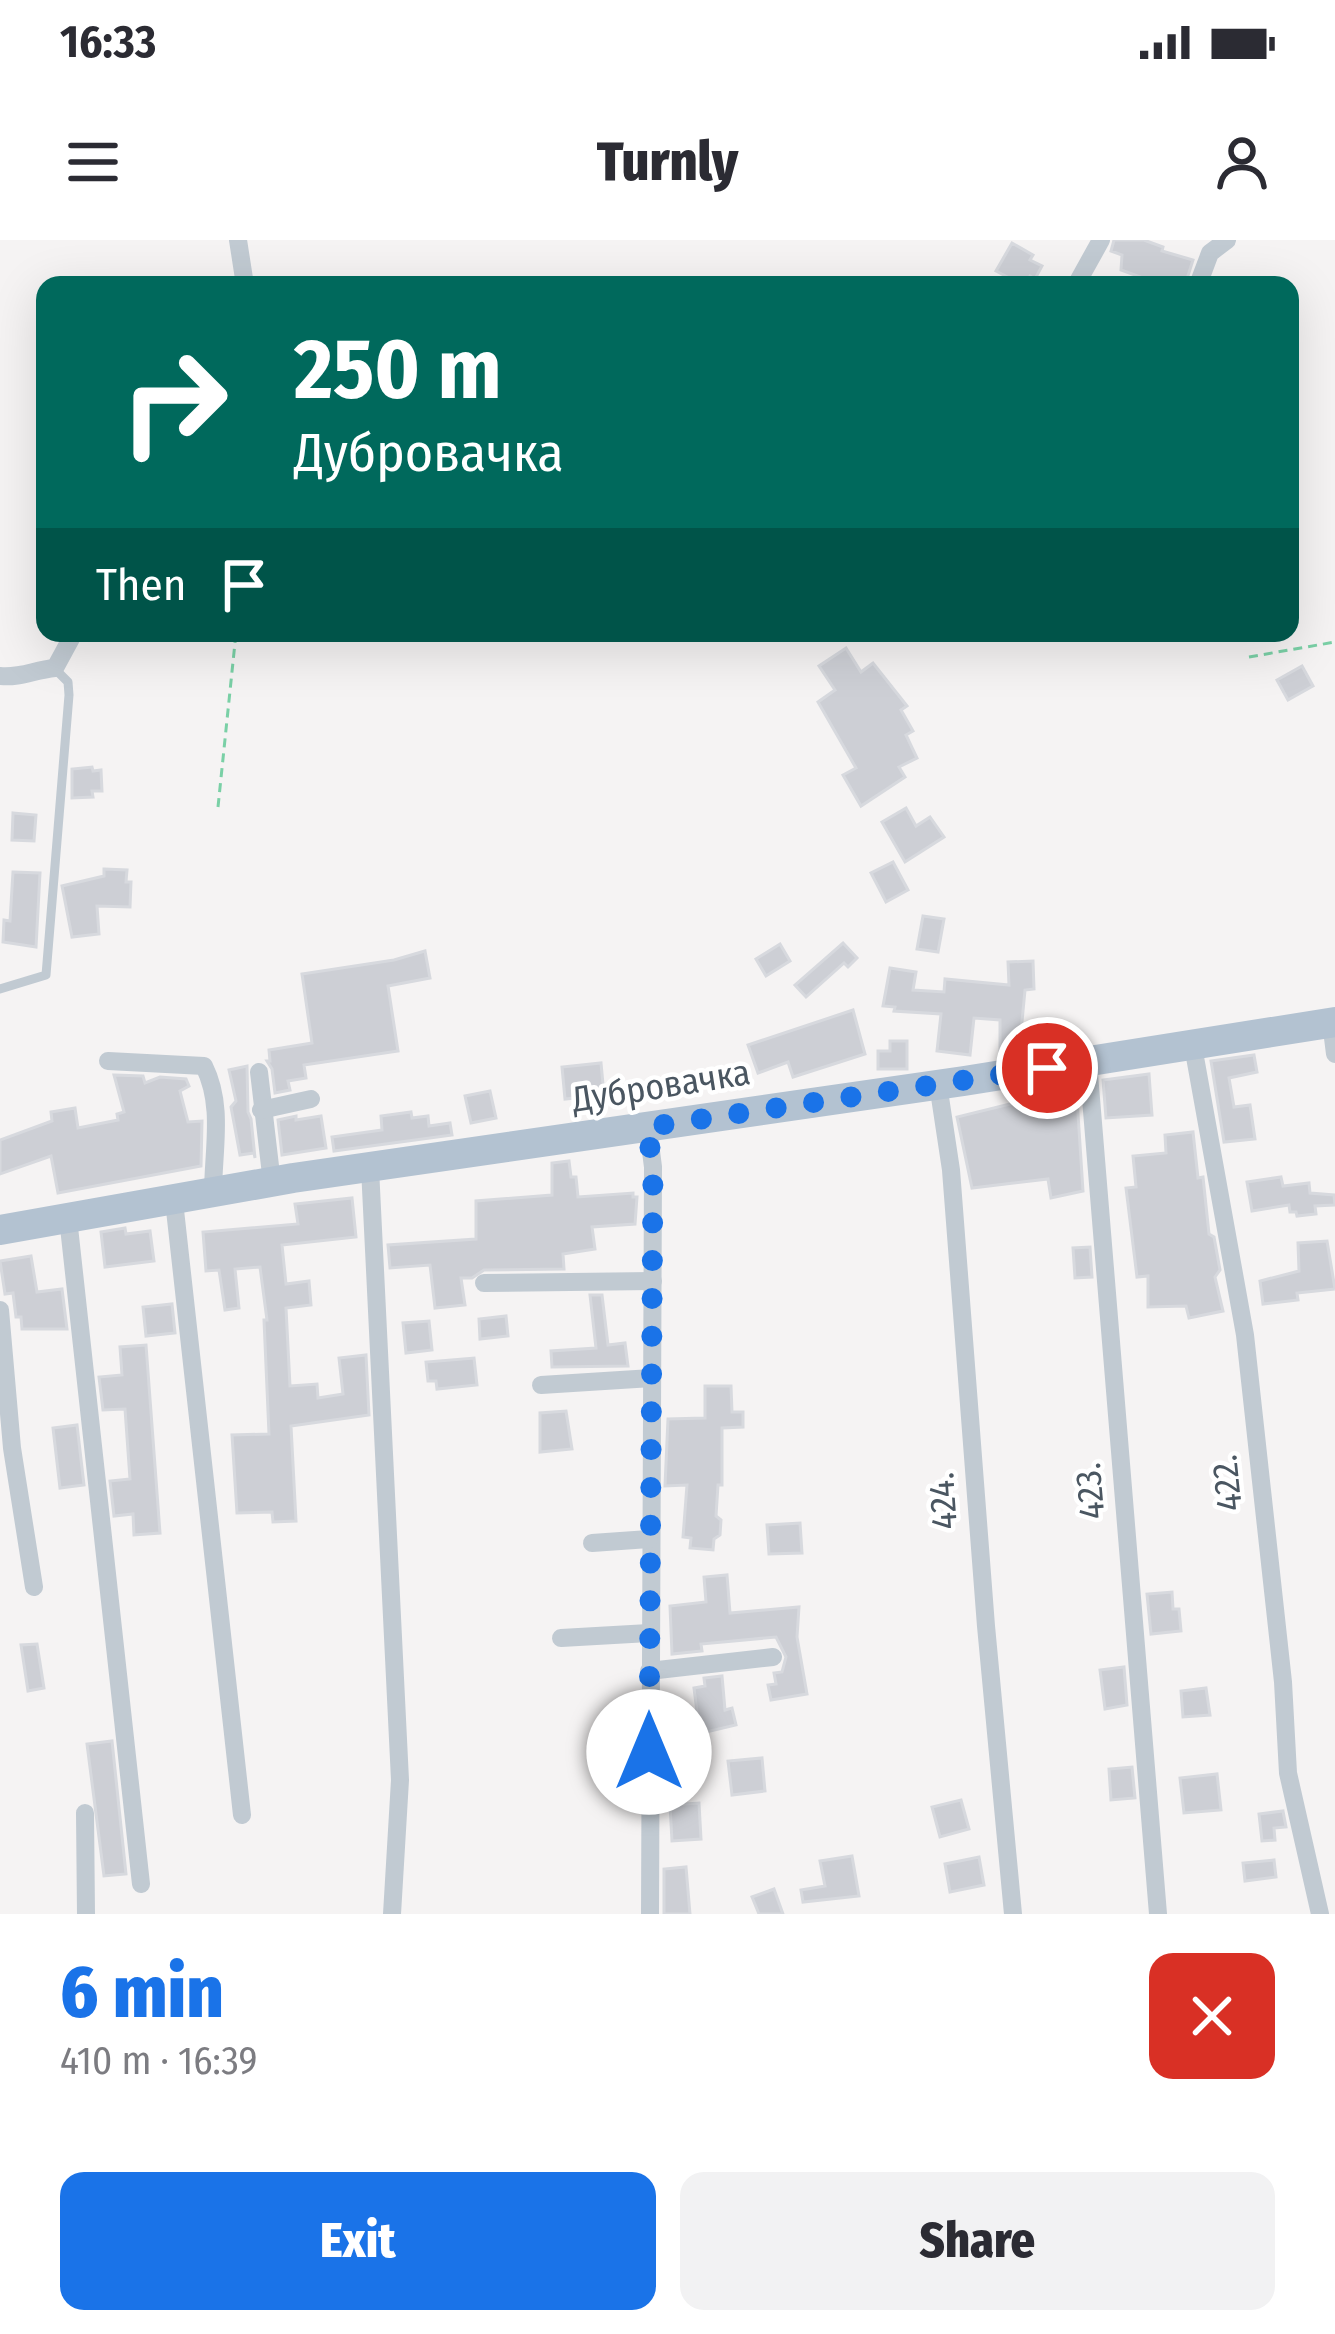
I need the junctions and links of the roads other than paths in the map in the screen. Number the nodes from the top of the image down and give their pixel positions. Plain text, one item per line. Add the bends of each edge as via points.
1 (238, 240) edge
2 (1101, 240) edge
3 (1227, 240) edge
4 (243, 276) edge
5 (1081, 276) edge
6 (1201, 276) edge
7 (69, 642) edge
8 (55, 668) junction
9 (0, 676) edge
10 (0, 989) edge
11 (1333, 1022) edge
12 (1193, 1046) junction
13 (1335, 1054) edge
14 (108, 1061) dead end
15 (1088, 1062) junction
16 (259, 1072) dead end
17 (938, 1084) junction
18 (311, 1099) dead end
19 (261, 1110) junction
20 (647, 1127) junction
21 (370, 1168) junction
22 (272, 1183) junction
23 (213, 1194) junction
24 (174, 1201) junction
25 (68, 1219) junction
26 (0, 1230) edge
27 (653, 1281) junction
28 (484, 1283) dead end
29 (0, 1310) edge
30 (652, 1378) junction
31 (541, 1385) dead end
32 (649, 1539) junction
33 (592, 1543) dead end
34 (34, 1587) dead end
35 (649, 1633) junction
36 (561, 1638) dead end
37 (773, 1658) dead end
38 (649, 1671) junction
39 (85, 1813) dead end
40 (242, 1815) dead end
41 (141, 1884) dead end
42 (86, 1914) edge
43 (392, 1914) edge
44 (650, 1914) edge
45 (1013, 1914) edge
46 (1158, 1914) edge
47 (1320, 1914) edge

1 - 4 street
2 - 5 street
3 - 6 street
7 - 8 street
8 - 9 street
8 - 10 lane via 69,695 46,975
11 - 12 main road, Дубровачка
11 - 13 street
12 - 15 main road, Дубровачка
12 - 47 street, 422. via 1246,1335 1288,1773
14 - 23 street via 204,1066 218,1112
15 - 17 main road, Дубровачка
15 - 46 street, 423.
16 - 19 street
17 - 20 main road, Дубровачка
17 - 45 street, 424.
18 - 19 street
19 - 22 street
20 - 21 main road, Дубровачка
20 - 27 street
21 - 22 main road, Дубровачка
21 - 43 street via 400,1780
22 - 23 main road, Дубровачка
23 - 24 main road, Дубровачка
24 - 25 main road, Дубровачка
24 - 40 street
25 - 26 main road, Дубровачка
25 - 41 street
27 - 28 street
27 - 30 street
29 - 34 street
30 - 31 street
30 - 32 street
32 - 33 street
32 - 35 street
35 - 36 street
35 - 38 street
37 - 38 street
38 - 44 street
39 - 42 street

